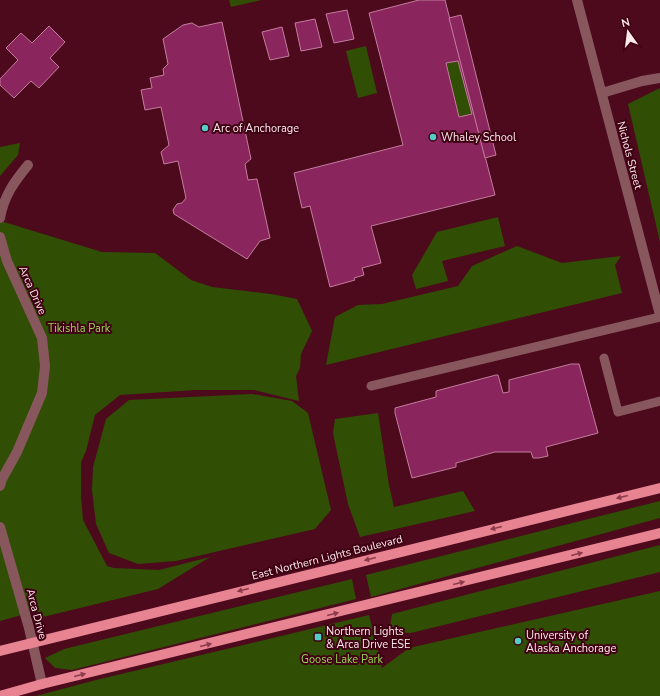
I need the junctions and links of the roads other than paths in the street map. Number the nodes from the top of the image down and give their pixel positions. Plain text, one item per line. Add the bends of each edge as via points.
1 (577, 0) edge
2 (660, 78) edge
3 (602, 93) junction
4 (28, 165) dead end
5 (0, 218) edge
6 (0, 237) edge
7 (660, 316) edge
8 (604, 358) dead end
9 (371, 386) dead end
10 (660, 401) edge
11 (0, 486) edge
12 (660, 488) edge
13 (0, 527) edge
14 (660, 533) edge
15 (32, 642) junction
16 (0, 651) edge
17 (42, 684) junction
18 (0, 696) edge

1 - 3 street, Nichols Street
2 - 3 street
3 - 7 street, Nichols Street
4 - 5 street via 13,184 2,206
6 - 11 street, Arca Drive via 7,261 42,338 45,366 42,393
7 - 9 lane
8 - 10 lane via 618,412
12 -> 15 main road, East Northern Lights Boulevard
13 - 15 street, Arca Drive
17 -> 14 main road
15 - 16 main road, East Northern Lights Boulevard
15 - 17 street, Arca Drive
17 - 18 main road

